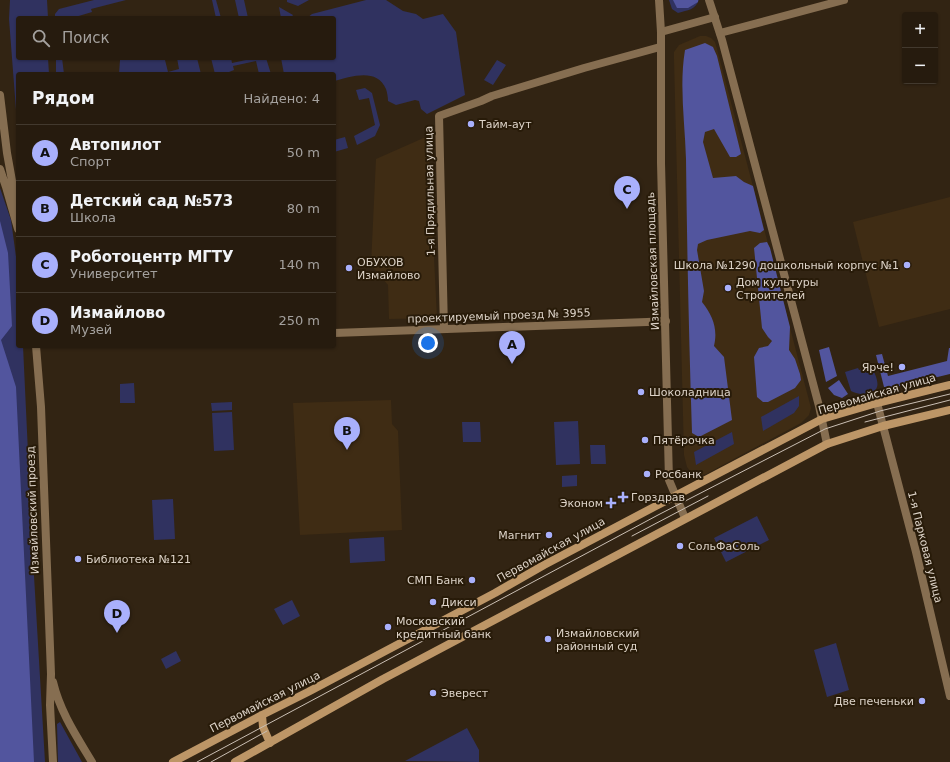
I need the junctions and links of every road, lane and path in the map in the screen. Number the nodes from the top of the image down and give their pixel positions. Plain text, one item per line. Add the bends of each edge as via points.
1 (659, 0) edge
2 (709, 0) edge
3 (844, 0) edge
4 (715, 17) junction
5 (661, 32) junction
6 (720, 33) junction
7 (660, 48) junction
8 (0, 95) edge
9 (0, 169) edge
10 (16, 203) edge
11 (16, 222) edge
12 (666, 321) junction
13 (444, 329) junction
14 (336, 333) edge
15 (36, 348) edge
16 (950, 384) edge
17 (877, 403) junction
18 (950, 410) edge
19 (822, 419) junction
20 (883, 426) junction
21 (827, 444) junction
22 (675, 496) junction
23 (685, 518) junction
24 (51, 674) junction
25 (950, 696) edge
26 (262, 715) junction
27 (270, 743) junction
28 (53, 762) edge
29 (92, 762) edge
30 (173, 762) edge
31 (235, 762) edge

1 - 5 street, Измайловская площадь
2 - 4 street
3 - 6 street
4 - 5 street
4 - 6 street
5 - 7 street, Измайловская площадь
6 - 19 street
7 - 12 street, Измайловская площадь
7 - 13 street, 1-я Прядильная улица via 492,96 439,116
8 - 10 street
9 - 11 street
12 - 13 street, проектируемый проезд № 3955
12 - 22 street, Измайловская площадь via 669,480
13 - 14 street, проектируемый проезд № 3955
15 - 24 street, Измайловский проезд via 41,407
16 - 17 main road, Первомайская улица
17 - 19 main road, Первомайская улица
17 - 20 street, 1-я Парковая улица
18 - 20 main road
19 - 21 street
19 - 22 main road, Первомайская улица
20 - 21 main road
20 - 25 street, 1-я Парковая улица
21 - 23 main road
22 - 23 street, Измайловская площадь
22 - 26 main road, Первомайская улица
23 - 27 main road via 383,679
24 - 28 street, Измайловский проезд
24 - 29 street, Измайловский проезд via 59,702
26 - 27 main road via 263,727
26 - 30 main road, Первомайская улица
27 - 31 main road

